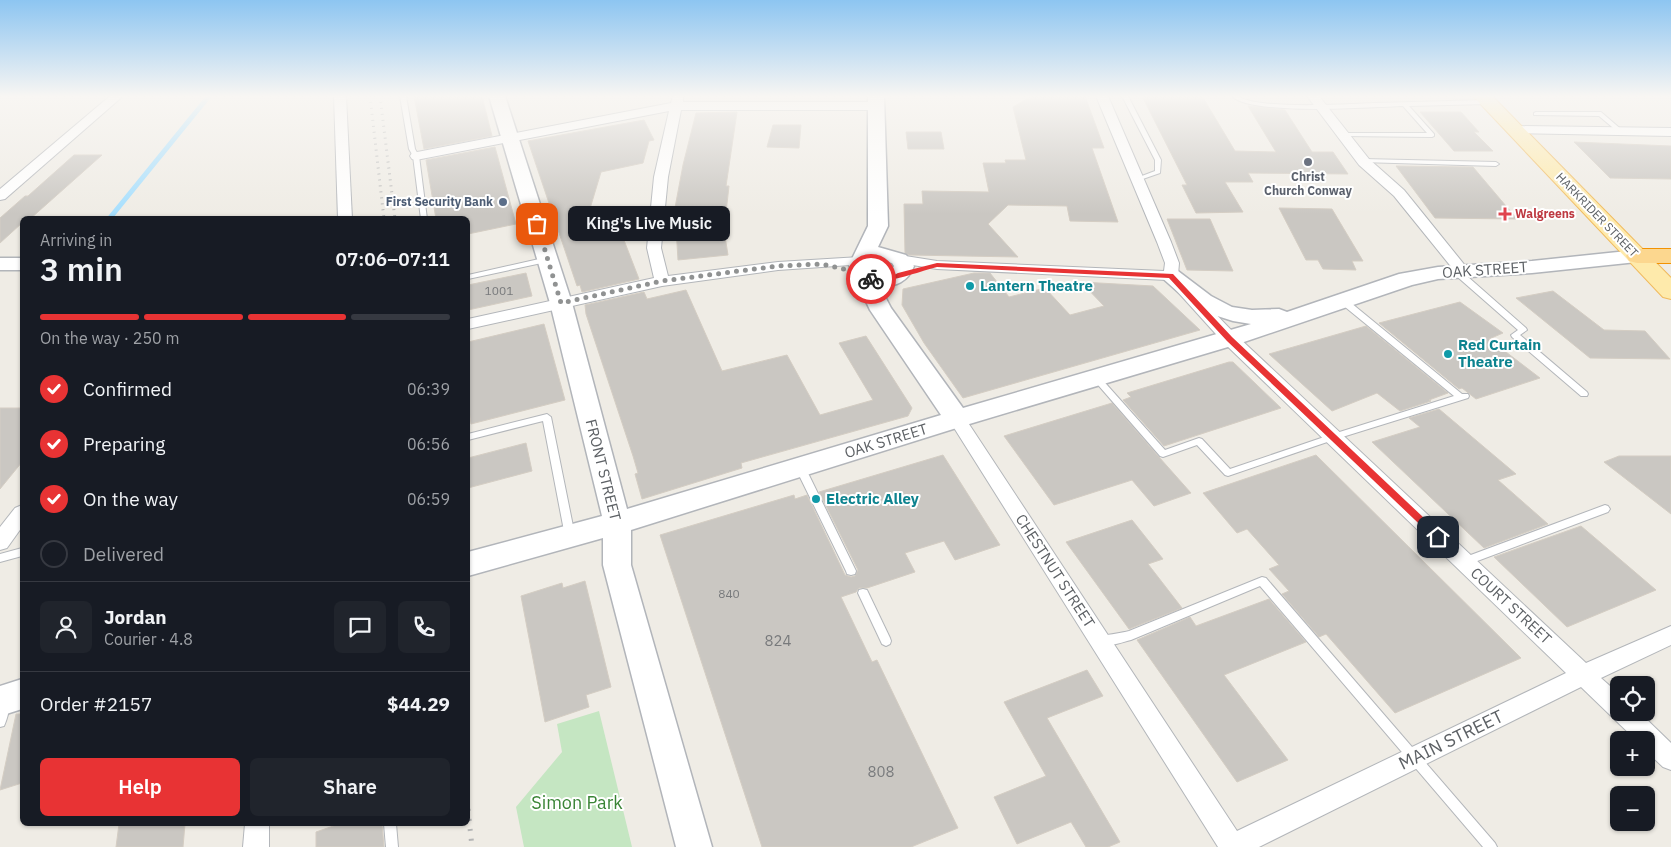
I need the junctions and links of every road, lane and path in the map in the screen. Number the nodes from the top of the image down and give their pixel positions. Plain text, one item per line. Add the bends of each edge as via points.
1 (71, 136) edge
2 (342, 136) edge
3 (409, 136) edge
4 (516, 136) edge
5 (670, 136) edge
6 (877, 136) edge
7 (1119, 136) edge
8 (1145, 136) edge
9 (1344, 136) edge
10 (1520, 136) edge
11 (509, 137) junction
12 (416, 156) junction
13 (1363, 161) junction
14 (1496, 164) dead end
15 (1137, 178) junction
16 (0, 196) edge
17 (345, 216) edge
18 (424, 216) edge
19 (878, 226) junction
20 (1637, 256) junction
21 (1671, 256) edge
22 (548, 259) junction
23 (0, 264) edge
24 (20, 264) edge
25 (862, 267) junction
26 (897, 267) junction
27 (1459, 271) junction
28 (1171, 276) junction
29 (470, 277) edge
30 (662, 281) junction
31 (1671, 292) edge
32 (876, 297) junction
33 (1342, 300) junction
34 (561, 303) junction
35 (1304, 313) junction
36 (470, 324) edge
37 (1230, 339) junction
38 (1096, 378) junction
39 (1584, 394) dead end
40 (957, 418) junction
41 (470, 436) edge
42 (1333, 437) junction
43 (800, 467) junction
44 (1605, 509) dead end
45 (20, 516) edge
46 (617, 523) junction
47 (570, 536) junction
48 (0, 542) edge
49 (20, 553) edge
50 (0, 558) edge
51 (1464, 562) junction
52 (470, 563) edge
53 (852, 571) dead end
54 (863, 593) dead end
55 (1671, 635) edge
56 (886, 641) dead end
57 (1100, 641) junction
58 (1584, 675) junction
59 (1610, 700) edge
60 (1632, 721) edge
61 (1415, 757) junction
62 (1671, 760) edge
63 (257, 826) edge
64 (390, 826) edge
65 (256, 847) edge
66 (392, 847) edge
67 (694, 847) edge
68 (1233, 847) edge
69 (1491, 847) edge

1 - 16 street
2 - 17 street
3 - 12 lane
4 - 11 street
5 - 30 street via 661,177 654,248
6 - 19 street
7 - 15 street
8 - 15 lane via 1158,160 1158,172
9 - 13 street
10 - 20 main road, HARKRIDER STREET
11 - 12 street
11 - 22 street, FRONT STREET
12 - 18 lane
13 - 14 lane
13 - 27 street via 1399,193
15 - 28 street via 1172,263
19 - 25 street
19 - 26 street
20 - 21 highway, OAK STREET
20 - 27 street, OAK STREET
20 - 31 main road, HARKRIDER STREET
22 - 29 lane
22 - 34 street, FRONT STREET
23 - 24 street
25 - 26 street via 882,280
25 - 30 street via 821,264 720,272
25 - 32 street, CHESTNUT STREET
26 - 28 street via 937,265
26 - 32 street
27 - 33 street, OAK STREET via 1413,278
27 - 39 lane via 1523,330 1515,335
28 - 35 street, OAK STREET via 1206,304 1220,310 1272,318
28 - 37 street, COURT STREET
30 - 34 street
32 - 40 street, CHESTNUT STREET via 881,310
33 - 35 street, OAK STREET
33 - 42 lane via 1463,397
34 - 36 street
34 - 46 street, FRONT STREET
35 - 37 street, OAK STREET
37 - 38 street, OAK STREET
37 - 42 street, COURT STREET
38 - 40 street, OAK STREET
38 - 42 lane via 1163,454 1200,441 1228,473
40 - 43 street, OAK STREET
40 - 57 street, CHESTNUT STREET
41 - 47 lane via 547,417
42 - 51 street, COURT STREET
43 - 46 street, OAK STREET
43 - 53 lane
44 - 51 lane
45 - 48 street
46 - 47 street, OAK STREET
46 - 67 street, FRONT STREET via 617,565
47 - 52 street, OAK STREET
49 - 50 lane
51 - 58 street, COURT STREET
54 - 56 lane
55 - 58 street, MAIN STREET
57 - 61 lane via 1130,635 1262,581
57 - 68 street, CHESTNUT STREET
58 - 59 street, COURT STREET
58 - 61 street, MAIN STREET
60 - 62 street
61 - 68 street, MAIN STREET
61 - 69 lane
63 - 65 street
64 - 66 lane

